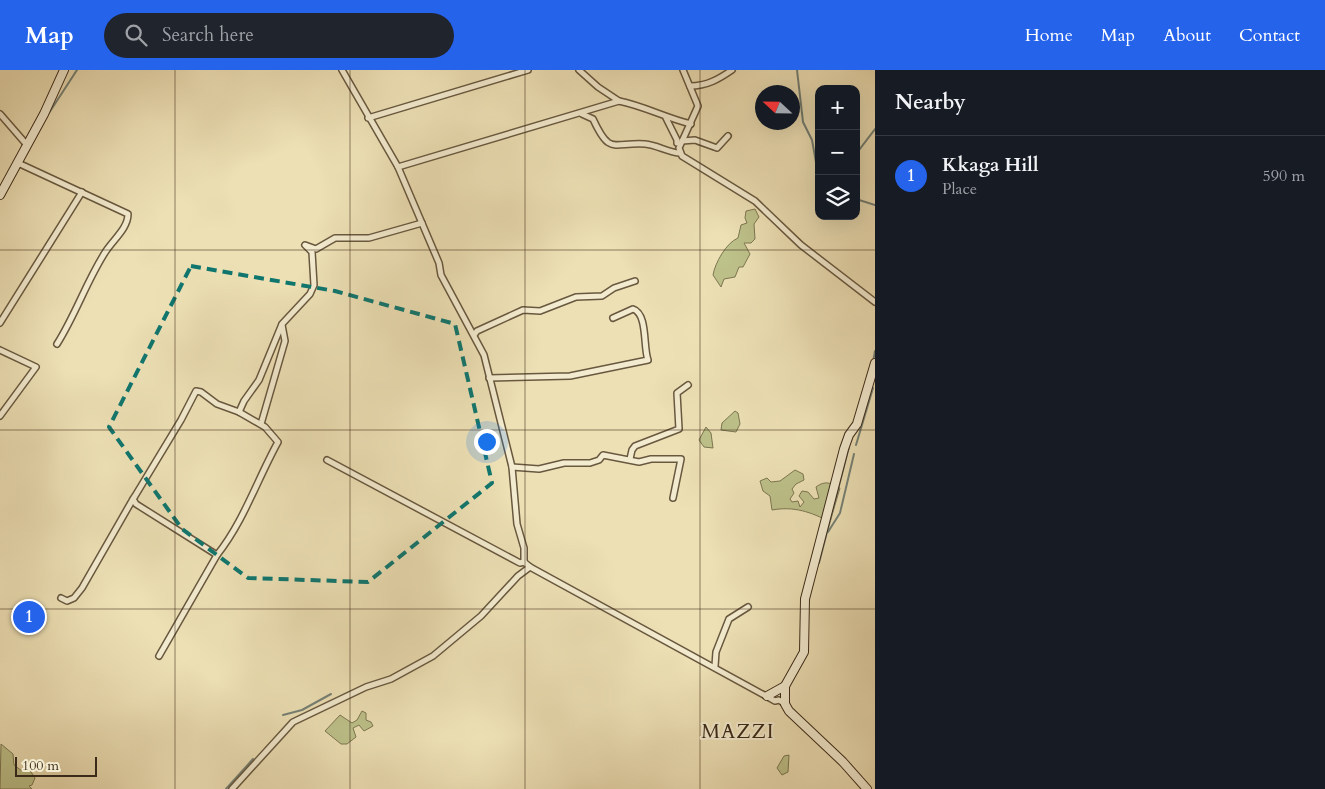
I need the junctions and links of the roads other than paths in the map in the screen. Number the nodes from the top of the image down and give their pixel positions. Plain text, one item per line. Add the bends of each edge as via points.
1 (64, 70) edge
2 (342, 70) edge
3 (528, 70) edge
4 (579, 70) edge
5 (683, 70) edge
6 (732, 70) edge
7 (690, 86) junction
8 (619, 101) junction
9 (0, 114) edge
10 (579, 114) junction
11 (368, 118) junction
12 (666, 118) junction
13 (691, 124) junction
14 (728, 136) dead end
15 (681, 141) junction
16 (27, 145) junction
17 (664, 150) junction
18 (679, 153) junction
19 (18, 163) junction
20 (398, 167) junction
21 (82, 192) junction
22 (0, 195) edge
23 (422, 222) junction
24 (635, 281) dead end
25 (875, 302) edge
26 (613, 318) dead end
27 (0, 323) edge
28 (282, 324) junction
29 (474, 335) junction
30 (57, 344) dead end
31 (0, 350) edge
32 (875, 363) edge
33 (489, 378) junction
34 (688, 384) dead end
35 (239, 412) junction
36 (0, 416) edge
37 (261, 424) junction
38 (630, 459) junction
39 (327, 460) dead end
40 (512, 467) junction
41 (133, 498) junction
42 (673, 498) dead end
43 (217, 555) junction
44 (524, 562) junction
45 (530, 567) junction
46 (61, 598) dead end
47 (748, 607) dead end
48 (159, 656) dead end
49 (715, 666) junction
50 (785, 686) junction
51 (767, 696) junction
52 (785, 704) junction
53 (232, 789) edge
54 (866, 789) edge

1 - 16 street
2 - 11 street
3 - 11 street
4 - 8 street
5 - 7 street
6 - 7 street via 709,84
7 - 13 street via 698,106
8 - 10 street
8 - 12 street via 636,104
9 - 16 street
10 - 17 street via 593,119 600,134 611,145 646,144
10 - 20 street
11 - 20 street
12 - 13 street
12 - 15 street via 677,140
13 - 15 street
14 - 15 street via 717,148 694,140
15 - 17 street
15 - 18 street
16 - 19 street
17 - 18 street
18 - 25 street via 755,201 801,245
19 - 21 street
19 - 22 street
20 - 23 street
21 - 27 street
21 - 30 street via 126,211 128,218 81,294 71,322
23 - 28 street via 368,238 335,238 316,249 305,245 312,252 314,285 310,294
23 - 29 street via 441,275
24 - 29 street via 602,296 576,297 540,311 523,310
26 - 33 street via 637,310 645,333 644,350 648,360 570,376
28 - 35 street via 259,380
28 - 37 street via 285,341
29 - 33 street via 484,355
31 - 36 street via 36,367
32 - 50 street via 857,424 844,449 813,560 803,610 804,652
33 - 40 street
34 - 38 street via 677,393 679,429 635,446
35 - 37 street
35 - 41 street via 196,391
37 - 43 street via 278,442 242,519
38 - 40 street via 603,455 590,463 564,463 539,469
38 - 42 street via 639,462 681,459
39 - 44 street via 486,546
40 - 44 street via 516,524 524,548
41 - 43 street via 136,504
41 - 46 street via 82,588 68,601
43 - 48 street
44 - 45 street
45 - 49 street
45 - 53 street via 481,616 433,656 391,679 366,686 293,722
47 - 49 street via 729,619 716,652
49 - 51 street
50 - 51 street
50 - 52 street
51 - 52 street
52 - 54 street

